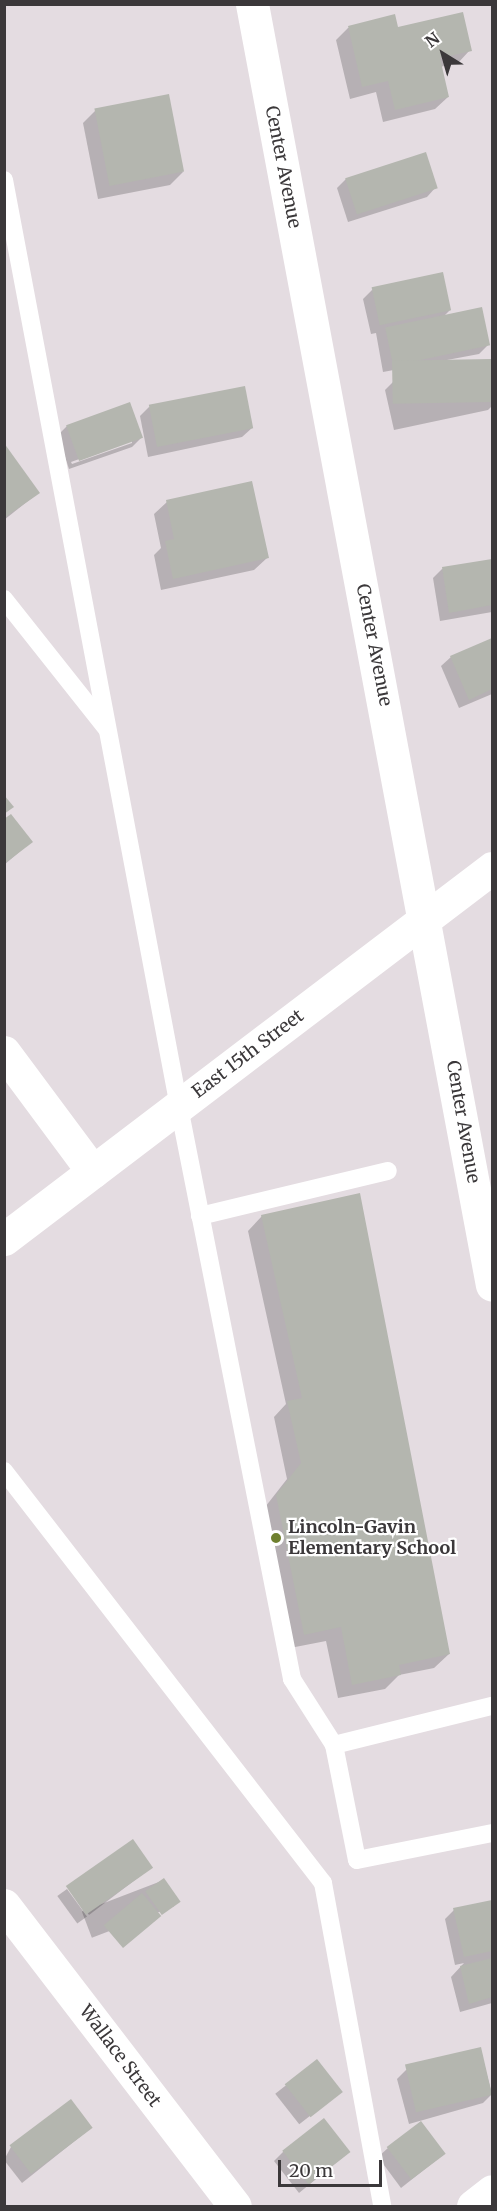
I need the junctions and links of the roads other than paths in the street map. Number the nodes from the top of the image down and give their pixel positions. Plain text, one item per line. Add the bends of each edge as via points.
1 (252, 4) edge
2 (4, 180) edge
3 (11, 251) edge
4 (4, 599) edge
5 (109, 731) junction
6 (492, 868) edge
7 (425, 919) junction
8 (4, 1052) edge
9 (179, 1107) junction
10 (388, 1171) dead end
11 (93, 1172) junction
12 (200, 1215) junction
13 (4, 1239) edge
14 (492, 1285) edge
15 (4, 1471) edge
16 (492, 1709) edge
17 (334, 1745) junction
18 (492, 1833) edge
19 (4, 1905) edge
20 (492, 2191) edge
21 (235, 2206) edge
22 (382, 2206) edge
23 (473, 2206) edge

1 - 7 street, Center Avenue
2 - 3 lane
3 - 5 lane
4 - 5 lane
5 - 9 lane
6 - 7 street, East 15th Street
7 - 9 street, East 15th Street
7 - 14 street, Center Avenue
8 - 11 street
9 - 11 street, East 15th Street
9 - 12 lane
10 - 12 lane
11 - 13 street, East 15th Street
12 - 17 lane via 292,1679
15 - 22 lane via 323,1883
16 - 17 lane
17 - 18 lane via 357,1860
19 - 21 street, Wallace Street
20 - 23 street

